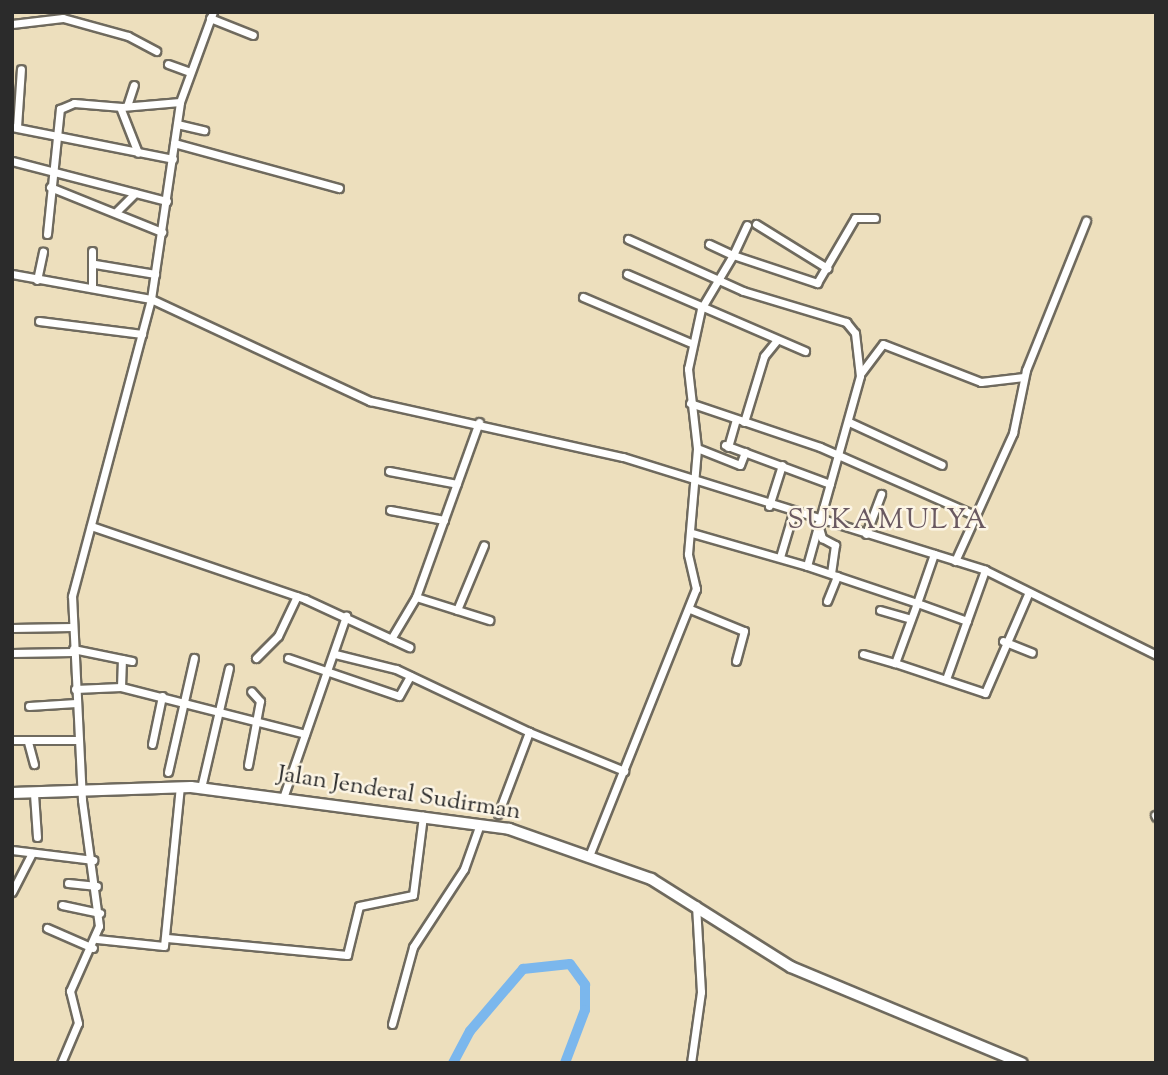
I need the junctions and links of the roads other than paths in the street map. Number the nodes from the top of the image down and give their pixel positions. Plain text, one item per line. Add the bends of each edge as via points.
1 (212, 15) edge
2 (12, 24) edge
3 (253, 35) dead end
4 (156, 51) dead end
5 (168, 64) dead end
6 (21, 69) dead end
7 (190, 72) junction
8 (134, 85) dead end
9 (180, 102) junction
10 (124, 107) junction
11 (177, 124) junction
12 (15, 127) edge
13 (204, 130) dead end
14 (57, 132) junction
15 (174, 143) junction
16 (141, 154) junction
17 (173, 159) junction
18 (12, 161) edge
19 (53, 169) junction
20 (50, 187) junction
21 (339, 188) dead end
22 (132, 192) junction
23 (167, 201) junction
24 (112, 211) junction
25 (874, 218) dead end
26 (1086, 221) dead end
27 (162, 232) junction
28 (47, 234) dead end
29 (628, 239) dead end
30 (709, 244) dead end
31 (93, 251) dead end
32 (43, 252) dead end
33 (733, 256) junction
34 (97, 264) junction
35 (827, 268) junction
36 (12, 274) edge
37 (155, 274) junction
38 (627, 274) dead end
39 (715, 278) junction
40 (37, 280) junction
41 (92, 288) junction
42 (583, 297) dead end
43 (151, 299) junction
44 (701, 309) junction
45 (39, 321) dead end
46 (142, 334) junction
47 (777, 340) junction
48 (691, 343) junction
49 (805, 351) dead end
50 (860, 373) junction
51 (1024, 377) junction
52 (690, 403) junction
53 (740, 420) junction
54 (479, 422) junction
55 (849, 422) junction
56 (698, 449) junction
57 (745, 452) junction
58 (839, 455) junction
59 (782, 465) junction
60 (942, 465) dead end
61 (389, 471) dead end
62 (457, 484) junction
63 (695, 484) junction
64 (830, 484) junction
65 (881, 494) dead end
66 (769, 506) junction
67 (390, 510) dead end
68 (793, 513) junction
69 (974, 515) junction
70 (444, 520) junction
71 (819, 522) junction
72 (91, 526) junction
73 (692, 533) junction
74 (866, 534) junction
75 (484, 545) dead end
76 (934, 554) junction
77 (780, 557) junction
78 (955, 561) junction
79 (807, 566) junction
80 (985, 570) junction
81 (834, 574) junction
82 (1029, 592) junction
83 (297, 596) junction
84 (416, 597) junction
85 (827, 601) dead end
86 (917, 603) junction
87 (690, 609) junction
88 (457, 610) junction
89 (880, 610) dead end
90 (346, 617) junction
91 (911, 619) junction
92 (489, 620) dead end
93 (967, 621) junction
94 (72, 627) junction
95 (12, 628) edge
96 (391, 639) junction
97 (1003, 640) junction
98 (409, 647) dead end
99 (73, 650) junction
100 (12, 653) edge
101 (335, 653) junction
102 (1032, 653) dead end
103 (863, 654) dead end
104 (1156, 655) edge
105 (194, 658) dead end
106 (256, 658) dead end
107 (288, 658) dead end
108 (122, 659) junction
109 (132, 661) dead end
110 (736, 662) dead end
111 (895, 663) junction
112 (229, 668) dead end
113 (329, 671) junction
114 (410, 676) junction
115 (946, 679) junction
116 (121, 687) junction
117 (75, 689) junction
118 (251, 691) dead end
119 (162, 696) junction
120 (181, 701) junction
121 (76, 703) junction
122 (29, 706) dead end
123 (216, 709) junction
124 (258, 719) junction
125 (529, 732) junction
126 (305, 734) junction
127 (12, 740) edge
128 (78, 740) junction
129 (32, 742) junction
130 (152, 744) dead end
131 (34, 764) dead end
132 (248, 765) dead end
133 (624, 771) junction
134 (168, 772) dead end
135 (180, 787) junction
136 (201, 788) junction
137 (12, 793) edge
138 (38, 794) junction
139 (82, 794) junction
140 (283, 797) junction
141 (498, 814) dead end
142 (422, 816) junction
143 (480, 824) junction
144 (37, 837) dead end
145 (12, 850) edge
146 (33, 854) junction
147 (589, 856) junction
148 (93, 860) junction
149 (15, 883) edge
150 (68, 883) dead end
151 (97, 886) junction
152 (12, 892) edge
153 (62, 905) dead end
154 (696, 905) junction
155 (100, 913) junction
156 (47, 929) dead end
157 (167, 938) junction
158 (97, 939) junction
159 (93, 948) junction
160 (392, 1024) dead end
161 (61, 1063) edge
162 (691, 1063) edge
163 (1022, 1063) edge

1 - 3 street
1 - 7 street
2 - 4 street via 64,18 128,36
5 - 7 street
6 - 12 street
7 - 9 street
8 - 10 street
9 - 10 street
9 - 11 street
10 - 14 street via 69,104 60,109
10 - 16 street
11 - 13 street
11 - 15 street
12 - 14 street
14 - 16 street
14 - 19 street
15 - 17 street
15 - 21 street
16 - 17 street
17 - 23 street
18 - 19 street
19 - 20 street
19 - 22 street
20 - 24 street
20 - 28 street
22 - 23 street
22 - 24 street
23 - 27 street
24 - 27 street
25 - 35 street via 855,218
26 - 51 street
27 - 37 street
29 - 39 street
30 - 33 street
31 - 34 street
32 - 40 street
33 - 35 street via 814,284
33 - 35 street via 752,224
33 - 39 street
34 - 37 street
34 - 41 street
36 - 40 street
37 - 43 street
38 - 44 street
39 - 44 street
39 - 50 street via 850,325
40 - 41 street
41 - 43 street
42 - 48 street
43 - 46 street
43 - 54 street via 370,401
44 - 47 street
44 - 48 street
45 - 46 street
46 - 72 street
47 - 49 street
47 - 53 street via 764,356
48 - 52 street
50 - 51 street via 883,344 982,382
50 - 55 street
51 - 69 street via 1013,433
52 - 53 street
52 - 56 street
53 - 57 street via 726,446
53 - 58 street
54 - 62 street
54 - 63 street via 622,457
55 - 58 street
55 - 60 street
56 - 57 street via 740,465
56 - 63 street
57 - 59 street
58 - 64 street
58 - 69 street
59 - 64 street
59 - 66 street
61 - 62 street
62 - 70 street
63 - 66 street
63 - 73 street
64 - 71 street
65 - 74 street
66 - 68 street
67 - 70 street
68 - 71 street
68 - 77 street
69 - 78 street
70 - 84 street
71 - 74 street
71 - 79 street
71 - 81 street via 822,539 835,545
72 - 83 street
72 - 94 street via 72,596
73 - 77 street
73 - 87 street via 688,560 696,589
74 - 76 street
75 - 88 street
76 - 78 street
76 - 86 street
77 - 79 street
78 - 80 street
79 - 81 street
80 - 82 street
80 - 93 street
81 - 85 street
81 - 86 street
82 - 97 street
82 - 104 street
83 - 90 street
83 - 106 street via 278,636
84 - 88 street
84 - 96 street
86 - 91 street
86 - 93 street
87 - 110 street via 744,631
87 - 133 street
88 - 92 street
89 - 91 street
90 - 96 street
90 - 101 street
91 - 111 street
93 - 115 street
94 - 95 street
94 - 99 street
96 - 98 street
97 - 102 street
97 - 115 street via 986,693
99 - 100 street
99 - 108 street
99 - 117 street
101 - 113 street
101 - 114 street
103 - 111 street
105 - 120 street
107 - 113 street
108 - 109 street
108 - 116 street
111 - 115 street
112 - 123 street
113 - 114 street via 399,696
113 - 126 street
113 - 140 street
114 - 125 street
116 - 117 street
116 - 119 street
117 - 121 street
118 - 124 street via 260,701
119 - 120 street
119 - 130 street
120 - 123 street
120 - 134 street
121 - 122 street
121 - 128 street
123 - 124 street
123 - 136 street
124 - 126 street
124 - 132 street
125 - 133 street
125 - 141 street
126 - 140 street
127 - 129 street
128 - 129 street
128 - 139 street
129 - 131 street
133 - 147 street
135 - 136 main road, Jalan Jenderal Sudirman
135 - 139 main road, Jalan Jenderal Sudirman
135 - 157 street
136 - 140 main road, Jalan Jenderal Sudirman
137 - 138 main road, Jalan Jenderal Sudirman
138 - 139 main road, Jalan Jenderal Sudirman
138 - 144 street
139 - 148 street
140 - 142 main road, Jalan Jenderal Sudirman
142 - 143 main road, Jalan Jenderal Sudirman
142 - 157 street via 413,895 359,906 347,955
143 - 147 main road, Jalan Jenderal Sudirman
143 - 160 street via 464,869 415,942
145 - 146 street
146 - 148 street
146 - 149 street
147 - 154 main road, Jalan Jenderal Sudirman
148 - 151 street
149 - 152 street
150 - 151 street
151 - 155 street
153 - 155 street
154 - 162 street via 701,992
154 - 163 main road, Jalan Jenderal Sudirman via 791,967
155 - 158 street
156 - 159 street
157 - 158 street via 160,949
158 - 159 street
159 - 161 street via 70,991 78,1023

